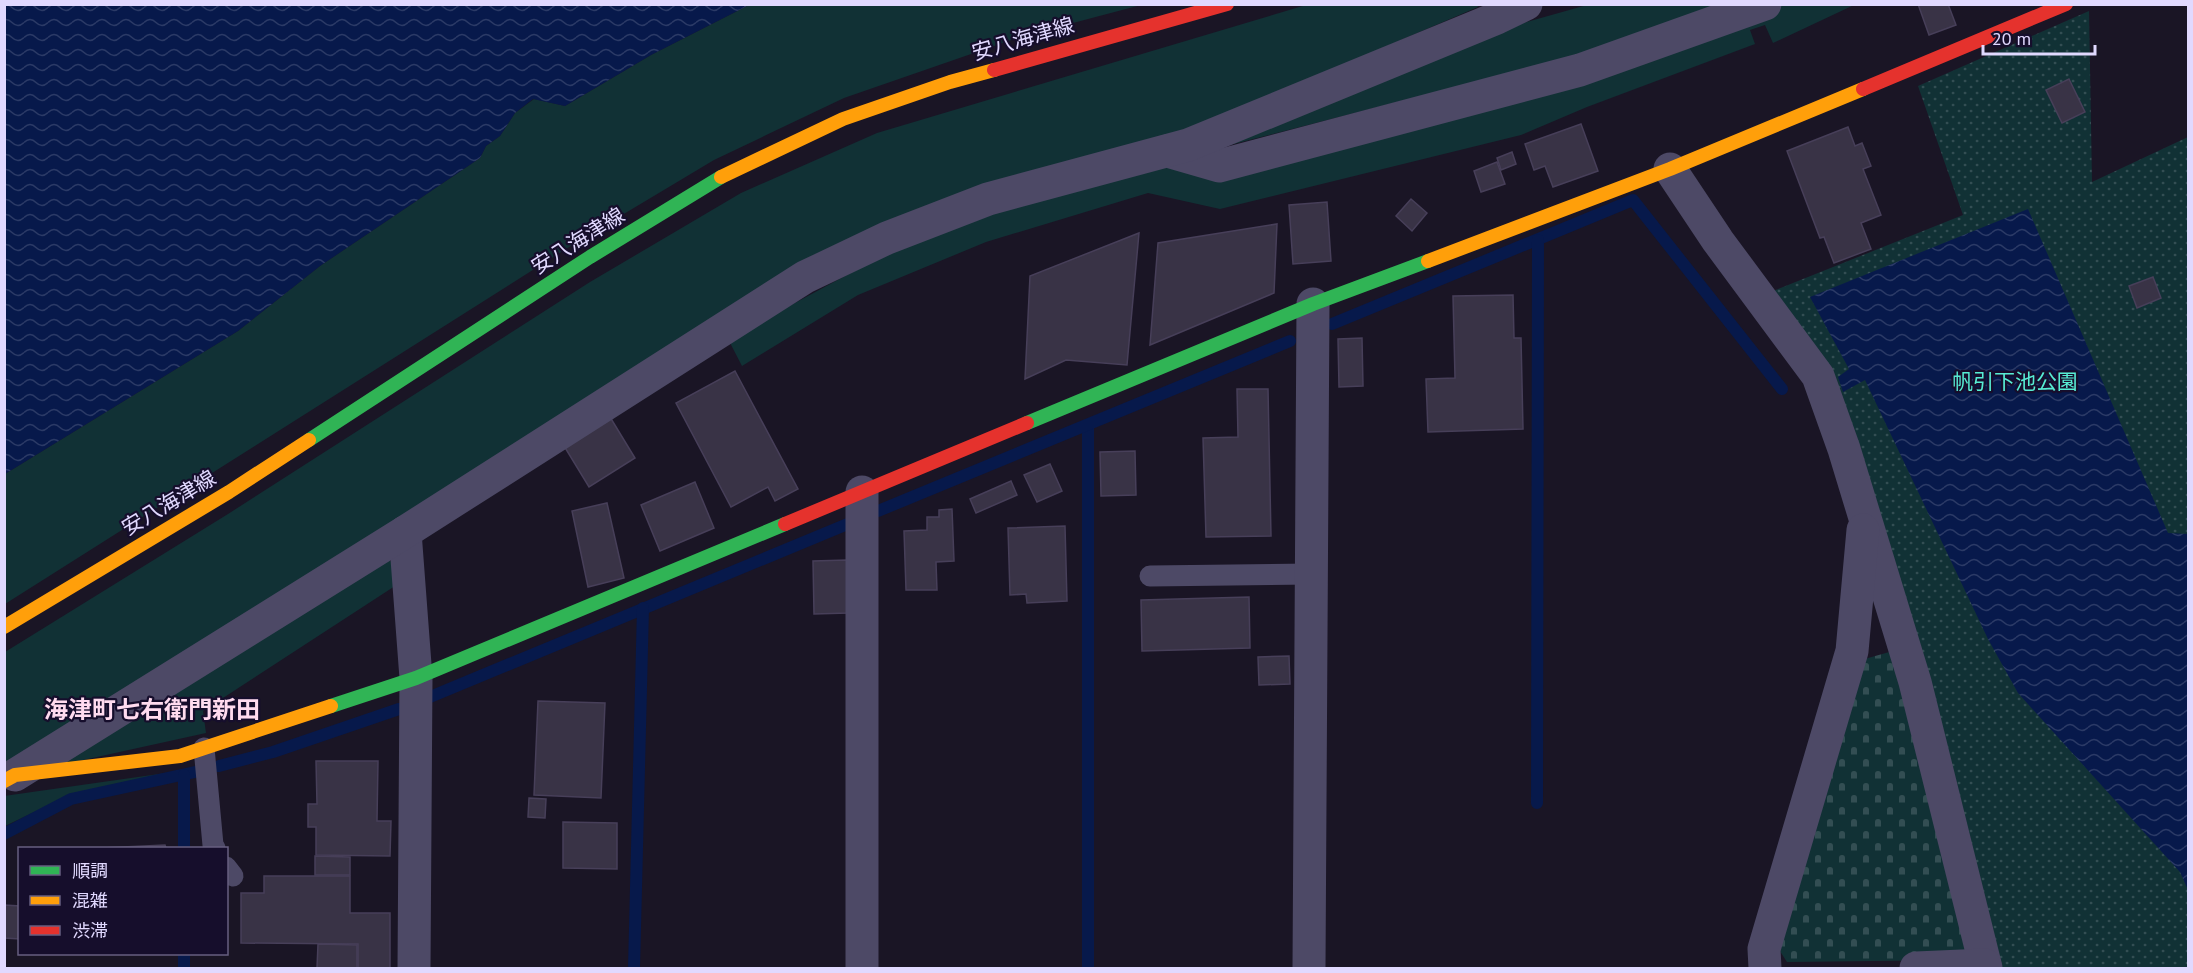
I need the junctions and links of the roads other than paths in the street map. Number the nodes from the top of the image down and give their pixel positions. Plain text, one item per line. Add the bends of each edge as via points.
1 (1227, 4) edge
2 (1526, 4) edge
3 (1765, 4) edge
4 (2066, 4) edge
5 (1167, 151) junction
6 (1670, 169) junction
7 (1313, 304) junction
8 (862, 492) junction
9 (1864, 516) junction
10 (405, 532) junction
11 (1311, 573) junction
12 (1150, 576) dead end
13 (4, 627) edge
14 (416, 678) junction
15 (204, 748) junction
16 (10, 778) edge
17 (214, 847) edge
18 (1985, 967) edge
19 (414, 969) edge
20 (862, 969) edge
21 (1309, 969) edge
22 (1765, 969) edge
23 (1916, 969) edge

1 - 13 street, 安八海津線 via 950,82 843,119 729,172 590,257 229,492
2 - 5 street
3 - 5 street via 1580,70 1219,166
4 - 6 street
5 - 10 street via 988,199 887,238 805,277
6 - 7 street
6 - 9 street via 1818,376
7 - 8 street
7 - 11 street
8 - 14 street
8 - 20 street
9 - 18 street via 1915,682
9 - 22 street via 1852,651 1764,949
10 - 14 street
10 - 16 street
11 - 12 lane
11 - 21 street
14 - 15 street
14 - 19 street
15 - 16 street via 180,756
15 - 17 lane
18 - 23 street

